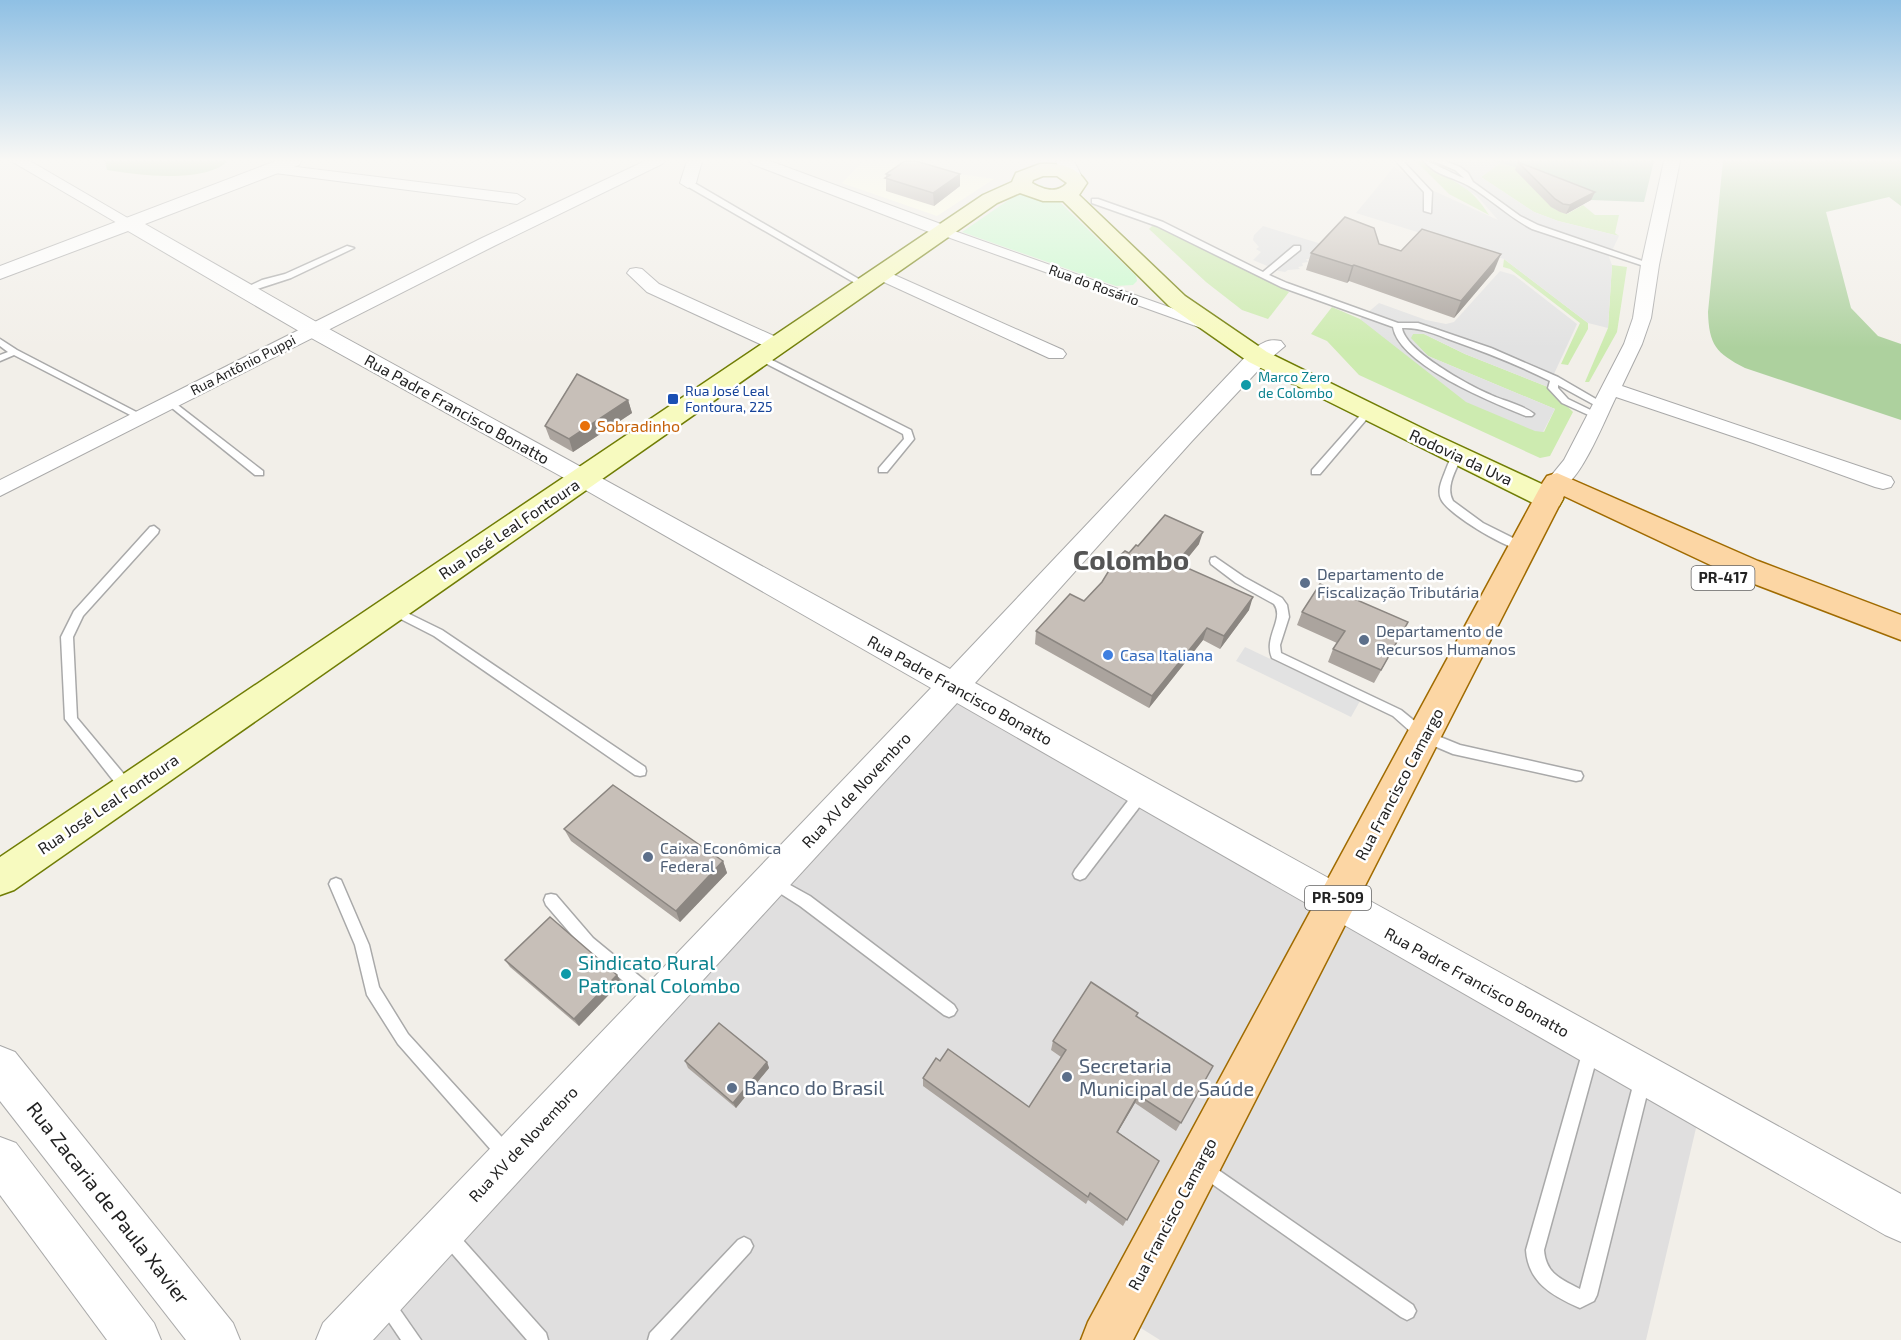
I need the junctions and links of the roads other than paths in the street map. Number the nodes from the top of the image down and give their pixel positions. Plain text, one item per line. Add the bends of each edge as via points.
1 (130, 224) joint
2 (527, 224) edge
3 (766, 224) edge
4 (923, 224) edge
5 (954, 224) edge
6 (1106, 224) edge
7 (1118, 224) edge
8 (1159, 224) edge
9 (1528, 224) edge
10 (1659, 224) edge
11 (943, 231) junction
12 (350, 248) dead end
13 (1297, 248) dead end
14 (1650, 265) junction
15 (0, 273) edge
16 (636, 273) dead end
17 (1264, 275) junction
18 (873, 279) junction
19 (245, 291) junction
20 (1396, 326) junction
21 (1212, 327) junction
22 (312, 329) junction
23 (0, 342) edge
24 (769, 351) junction
25 (14, 352) junction
26 (1266, 352) junction
27 (1056, 354) dead end
28 (0, 358) edge
29 (1555, 379) junction
30 (170, 402) junction
31 (1604, 404) junction
32 (1368, 412) junction
33 (1529, 414) dead end
34 (141, 417) junction
35 (1457, 456) junction
36 (883, 470) dead end
37 (1316, 472) dead end
38 (259, 473) dead end
39 (584, 478) junction
40 (1883, 482) dead end
41 (0, 489) edge
42 (1553, 491) junction
43 (154, 530) dead end
44 (1523, 548) junction
45 (1215, 561) dead end
46 (392, 610) junction
47 (1901, 628) edge
48 (1901, 650) edge
49 (952, 687) junction
50 (1424, 736) junction
51 (640, 771) dead end
52 (1576, 776) dead end
53 (129, 790) junction
54 (1142, 793) junction
55 (1080, 874) dead end
56 (0, 878) edge
57 (771, 880) junction
58 (336, 884) dead end
59 (551, 900) dead end
60 (1336, 903) junction
61 (658, 1001) junction
62 (949, 1010) dead end
63 (1592, 1046) junction
64 (0, 1067) edge
65 (1644, 1075) junction
66 (510, 1158) junction
67 (0, 1159) edge
68 (1198, 1164) junction
69 (1901, 1219) edge
70 (443, 1230) junction
71 (744, 1246) dead end
72 (380, 1297) junction
73 (1407, 1311) dead end
74 (136, 1340) edge
75 (216, 1340) edge
76 (340, 1340) edge
77 (412, 1340) edge
78 (539, 1340) edge
79 (657, 1340) edge
80 (1106, 1340) edge

1 - 15 street
1 - 19 street, Rua Padre Francisco Bonatto
2 - 22 street, Rua Antônio Puppi
3 - 18 lane
4 - 11 street
5 - 11 main road, Rua José Leal Fontoura
6 - 21 main road, Rodovia da Uva / PR-417 via 1162,287
7 - 26 main road, Rodovia da Uva / PR-417
8 - 17 lane
9 - 14 lane
10 - 14 street
11 - 18 main road, Rua José Leal Fontoura
11 - 21 street, Rua do Rosário
12 - 19 lane
13 - 17 lane
14 - 31 street via 1642,318
16 - 24 street via 653,288
17 - 20 lane
18 - 24 main road, Rua José Leal Fontoura
18 - 27 street
19 - 22 street, Rua Padre Francisco Bonatto
20 - 29 lane via 1425,328
20 - 33 lane via 1399,338 1465,387
21 - 26 main road, Rodovia da Uva / PR-417
22 - 30 street, Rua Antônio Puppi
22 - 39 street, Rua Padre Francisco Bonatto
23 - 25 lane
24 - 36 lane via 908,432 905,446
24 - 39 main road, Rua José Leal Fontoura
25 - 28 lane
25 - 34 lane
26 - 32 main road, Rodovia da Uva / PR-417
26 - 42 main road, Rodovia da Uva / PR-417
26 - 49 street, Rua XV de Novembro via 1183,435
29 - 31 lane
29 - 31 lane via 1553,388 1559,396
30 - 34 street, Rua Antônio Puppi
30 - 38 lane
31 - 40 street via 1760,438
31 - 42 street via 1573,463
32 - 35 main road, Rodovia da Uva / PR-417
32 - 37 lane
34 - 41 street, Rua Antônio Puppi
35 - 42 main road, Rodovia da Uva / PR-417
35 - 44 lane via 1445,498 1453,509
39 - 46 main road, Rua José Leal Fontoura
39 - 49 street, Rua Padre Francisco Bonatto
42 - 44 main road, Rua Francisco Camargo / PR-509
42 - 47 main road, Rodovia da Uva / PR-417
42 - 48 main road, Rodovia da Uva / PR-417 via 1695,566
43 - 53 lane via 78,614 67,637 71,719
44 - 50 main road, Rua Francisco Camargo / PR-509
45 - 50 lane via 1283,608 1274,645 1276,655 1397,713
46 - 51 lane via 438,633
46 - 53 main road, Rua José Leal Fontoura
49 - 54 street, Rua Padre Francisco Bonatto
49 - 57 street, Rua XV de Novembro
50 - 52 lane via 1458,750
50 - 60 main road, Rua Francisco Camargo / PR-509
53 - 56 main road, Rua José Leal Fontoura
54 - 55 lane
54 - 60 street, Rua Padre Francisco Bonatto
57 - 61 street, Rua XV de Novembro
57 - 62 lane via 805,901
58 - 66 lane via 362,945 372,990 403,1039
59 - 61 lane via 588,943
60 - 63 street, Rua Padre Francisco Bonatto
60 - 68 main road, Rua Francisco Camargo / PR-509
61 - 66 street, Rua XV de Novembro
63 - 65 street, Rua Padre Francisco Bonatto
63 - 65 lane via 1535,1250 1535,1262 1542,1276 1580,1299 1588,1295
64 - 75 street, Rua Zacaria de Paula Xavier
65 - 69 street, Rua Padre Francisco Bonatto
66 - 70 street, Rua XV de Novembro
67 - 74 street
68 - 73 lane
68 - 80 main road, Rua Francisco Camargo / PR-509
70 - 72 street, Rua XV de Novembro
70 - 78 lane
71 - 79 lane
72 - 76 street, Rua XV de Novembro
72 - 77 lane

